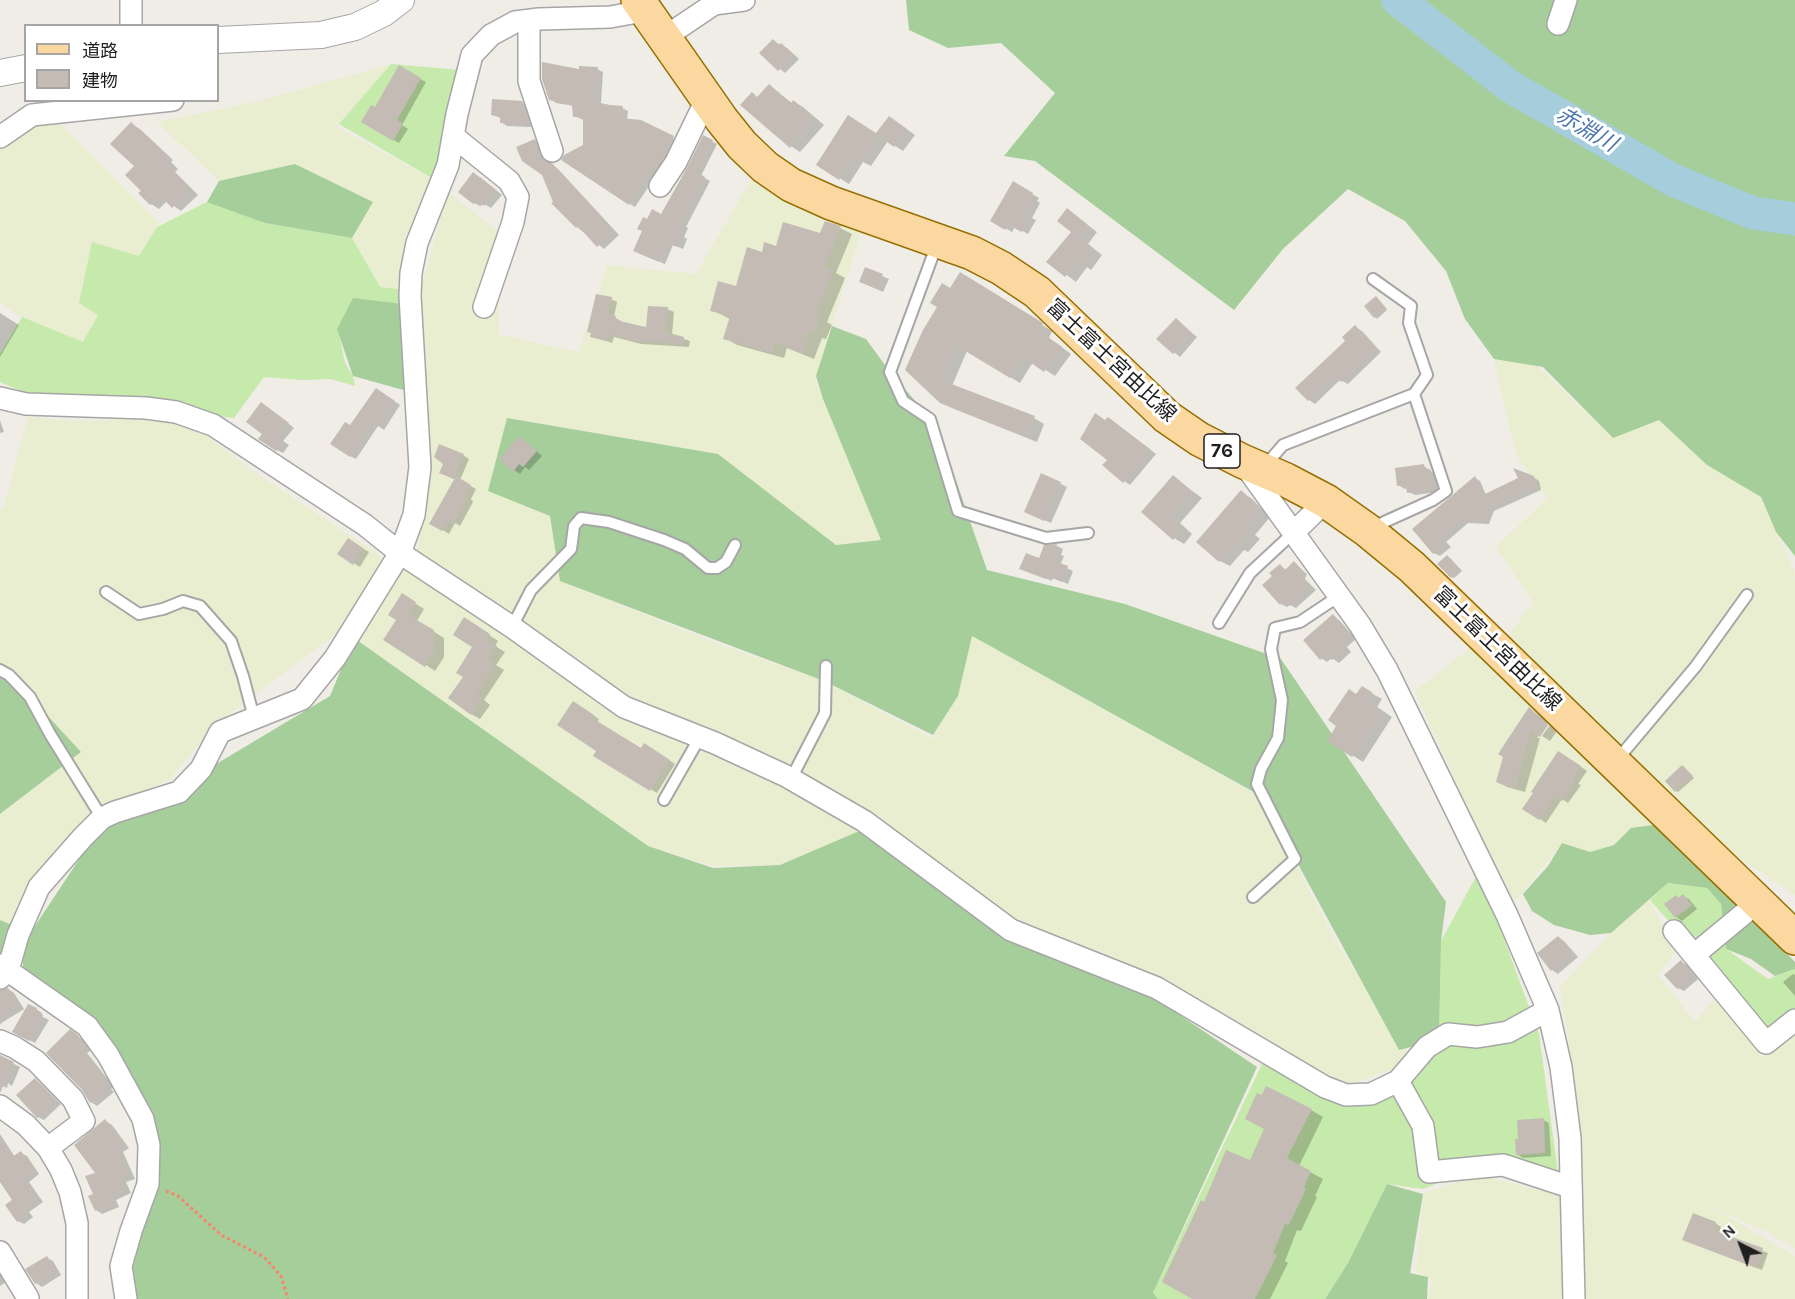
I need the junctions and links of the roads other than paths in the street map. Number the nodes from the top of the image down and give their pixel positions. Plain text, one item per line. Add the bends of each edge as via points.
1 (130, 0) edge
2 (402, 0) edge
3 (744, 0) edge
4 (1566, 0) edge
5 (641, 4) edge
6 (529, 21) junction
7 (131, 24) edge
8 (1558, 24) dead end
9 (665, 37) junction
10 (219, 40) edge
11 (24, 68) edge
12 (0, 73) edge
13 (707, 98) junction
14 (154, 102) edge
15 (453, 136) junction
16 (0, 137) edge
17 (552, 152) dead end
18 (660, 186) dead end
19 (937, 241) junction
20 (1372, 279) dead end
21 (484, 307) dead end
22 (1414, 394) junction
23 (0, 398) edge
24 (1252, 466) junction
25 (1326, 501) junction
26 (1367, 530) junction
27 (1088, 533) dead end
28 (1293, 533) junction
29 (735, 545) dead end
30 (400, 554) junction
31 (106, 592) dead end
32 (1339, 596) junction
33 (1747, 596) dead end
34 (1219, 622) dead end
35 (512, 627) junction
36 (826, 666) dead end
37 (0, 670) edge
38 (254, 718) junction
39 (700, 737) junction
40 (1614, 763) junction
41 (791, 779) junction
42 (664, 800) dead end
43 (102, 818) junction
44 (1254, 897) dead end
45 (1758, 902) junction
46 (1674, 931) dead end
47 (1793, 932) edge
48 (1694, 955) junction
49 (3, 971) edge
50 (1548, 1010) junction
51 (1795, 1020) edge
52 (0, 1041) edge
53 (1398, 1081) junction
54 (0, 1106) edge
55 (48, 1148) junction
56 (1570, 1187) junction
57 (0, 1252) edge
58 (27, 1299) edge
59 (77, 1299) edge
60 (126, 1299) edge
61 (1574, 1299) edge

1 - 7 street
2 - 10 street via 355,27 321,35
3 - 9 street via 714,4
4 - 8 street
5 - 6 street via 638,12
5 - 9 main road, 富士富士宮由比線 / 76
6 - 15 street via 515,22 492,35 472,55
6 - 17 street via 524,86
9 - 13 main road, 富士富士宮由比線 / 76
11 - 12 street
13 - 18 street
13 - 19 main road, 富士富士宮由比線 / 76 via 742,145 791,185
14 - 16 street via 32,115
15 - 21 street via 510,181 518,197
15 - 30 street via 448,165 417,243 411,273 420,467 414,515
19 - 24 main road, 富士富士宮由比線 / 76 via 972,253 1037,292 1167,417 1199,439
19 - 27 lane via 890,372 903,401 930,418 958,511 1046,538
20 - 22 lane via 1412,306 1409,323 1428,375
22 - 24 lane via 1283,445
22 - 26 lane via 1446,491
23 - 30 street via 26,405 146,408 176,412 213,425 365,525
24 - 25 main road, 富士富士宮由比線 / 76
24 - 28 street
25 - 26 main road, 富士富士宮由比線 / 76
25 - 28 street
26 - 40 main road, 富士富士宮由比線 / 76 via 1412,567
28 - 32 street
28 - 34 lane via 1250,573
29 - 35 lane via 726,562 708,568 685,549 664,540 609,522 581,518 574,526 571,549 531,590
30 - 35 street
30 - 38 street via 335,658 302,699
31 - 38 lane via 139,614 183,601 200,606 231,641
32 - 44 lane via 1300,622 1275,628 1271,649 1282,700 1278,738 1257,784 1295,859
32 - 50 street via 1387,670 1507,915
33 - 40 lane via 1696,666
35 - 39 street via 624,707
36 - 41 lane via 825,713
37 - 43 lane via 30,697
38 - 43 street via 220,732 201,770 179,792
39 - 41 street
39 - 42 lane
40 - 45 main road, 富士富士宮由比線 / 76
41 - 53 street via 864,821 1011,930 1157,988 1325,1087 1346,1095 1371,1094
43 - 49 street via 39,887
45 - 47 main road, 富士富士宮由比線 / 76
45 - 48 street
46 - 48 street
48 - 51 street via 1766,1043
49 - 60 street via 87,1026 108,1054 143,1119 149,1145 148,1184 121,1266
50 - 53 street via 1508,1032 1477,1037 1448,1034 1427,1047
50 - 56 street via 1561,1067 1570,1138
52 - 55 street via 36,1061 73,1099 84,1121
53 - 56 street via 1423,1126 1429,1172 1503,1165
54 - 55 street
55 - 59 street via 70,1192 77,1223
56 - 61 street
57 - 58 street

